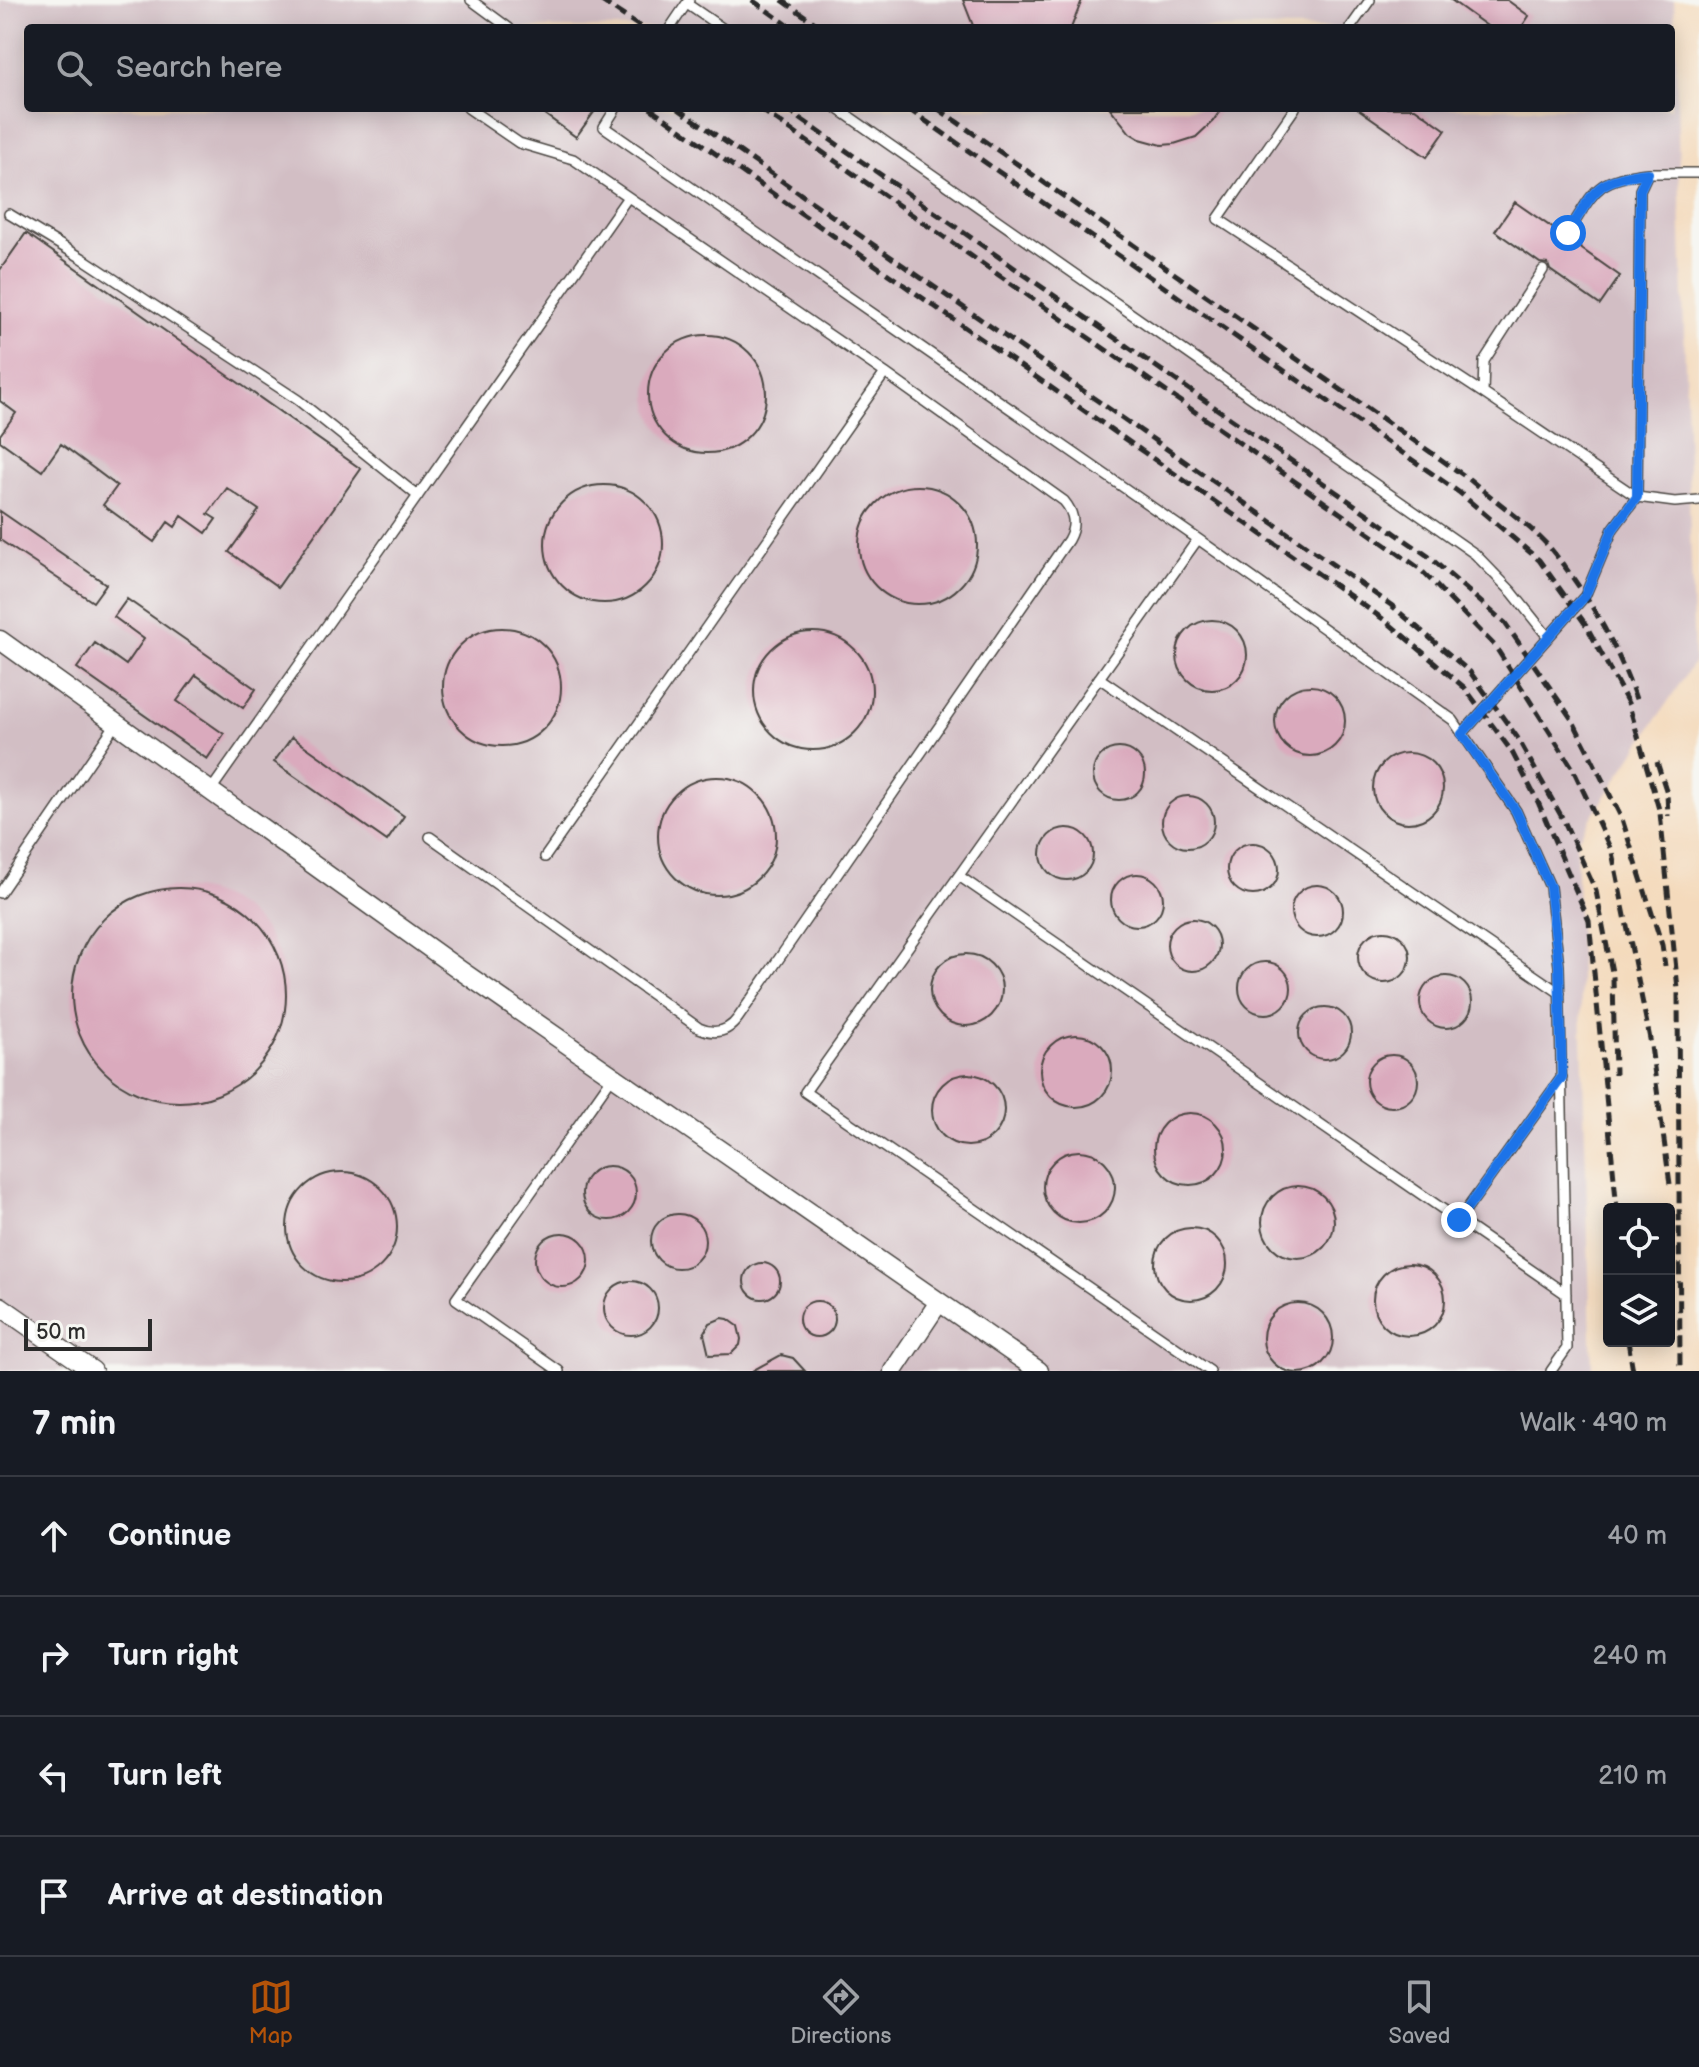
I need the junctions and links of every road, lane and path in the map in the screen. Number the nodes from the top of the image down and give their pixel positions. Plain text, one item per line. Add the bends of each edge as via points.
1 (471, 0) edge
2 (1370, 0) edge
3 (688, 2) edge
4 (504, 24) edge
5 (673, 24) edge
6 (717, 24) edge
7 (1353, 24) edge
8 (474, 112) edge
9 (613, 112) edge
10 (843, 112) edge
11 (1292, 112) edge
12 (1648, 173) junction
13 (1699, 173) edge
14 (628, 197) junction
15 (9, 214) dead end
16 (1568, 233) dead end
17 (1543, 270) dead end
18 (885, 373) junction
19 (1483, 393) junction
20 (418, 496) junction
21 (1637, 497) junction
22 (1699, 500) edge
23 (1198, 539) junction
24 (1548, 637) junction
25 (0, 640) edge
26 (1099, 678) junction
27 (117, 722) junction
28 (1462, 734) junction
29 (211, 790) junction
30 (430, 837) dead end
31 (545, 857) dead end
32 (959, 876) junction
33 (0, 893) edge
34 (1560, 993) junction
35 (613, 1076) junction
36 (1562, 1077) junction
37 (1459, 1220) junction
38 (1566, 1294) junction
39 (939, 1302) junction
40 (0, 1306) edge
41 (93, 1371) edge
42 (559, 1371) edge
43 (893, 1371) edge
44 (1039, 1371) edge
45 (1210, 1371) edge
46 (1551, 1371) edge

1 - 4 lane
2 - 7 lane
3 - 5 lane
3 - 6 lane
8 - 14 lane via 519,143 573,159
9 - 23 lane via 604,127
10 - 24 lane via 1475,554
11 - 19 lane via 1218,219
12 - 13 lane
12 - 16 lane via 1621,176 1597,188
12 - 21 lane via 1640,190
14 - 18 lane
14 - 20 lane
15 - 20 lane via 298,400
17 - 19 lane via 1484,361
18 - 30 lane via 1064,501 1073,516 1072,533 733,1025 716,1032 699,1028
18 - 31 lane
19 - 21 lane
20 - 29 lane
21 - 22 lane
21 - 24 lane via 1613,529 1585,596
23 - 26 lane
23 - 28 lane via 1453,720
24 - 28 lane
25 - 27 street
26 - 32 lane
26 - 34 lane
27 - 29 street
27 - 33 lane
28 - 34 lane via 1516,811 1550,887
29 - 35 street
32 - 37 lane
32 - 45 lane via 805,1092
34 - 36 lane
35 - 39 street
35 - 42 lane via 456,1299
36 - 37 lane
36 - 38 lane
37 - 38 lane
38 - 46 lane via 1567,1348
39 - 43 street
39 - 44 street
40 - 41 street

